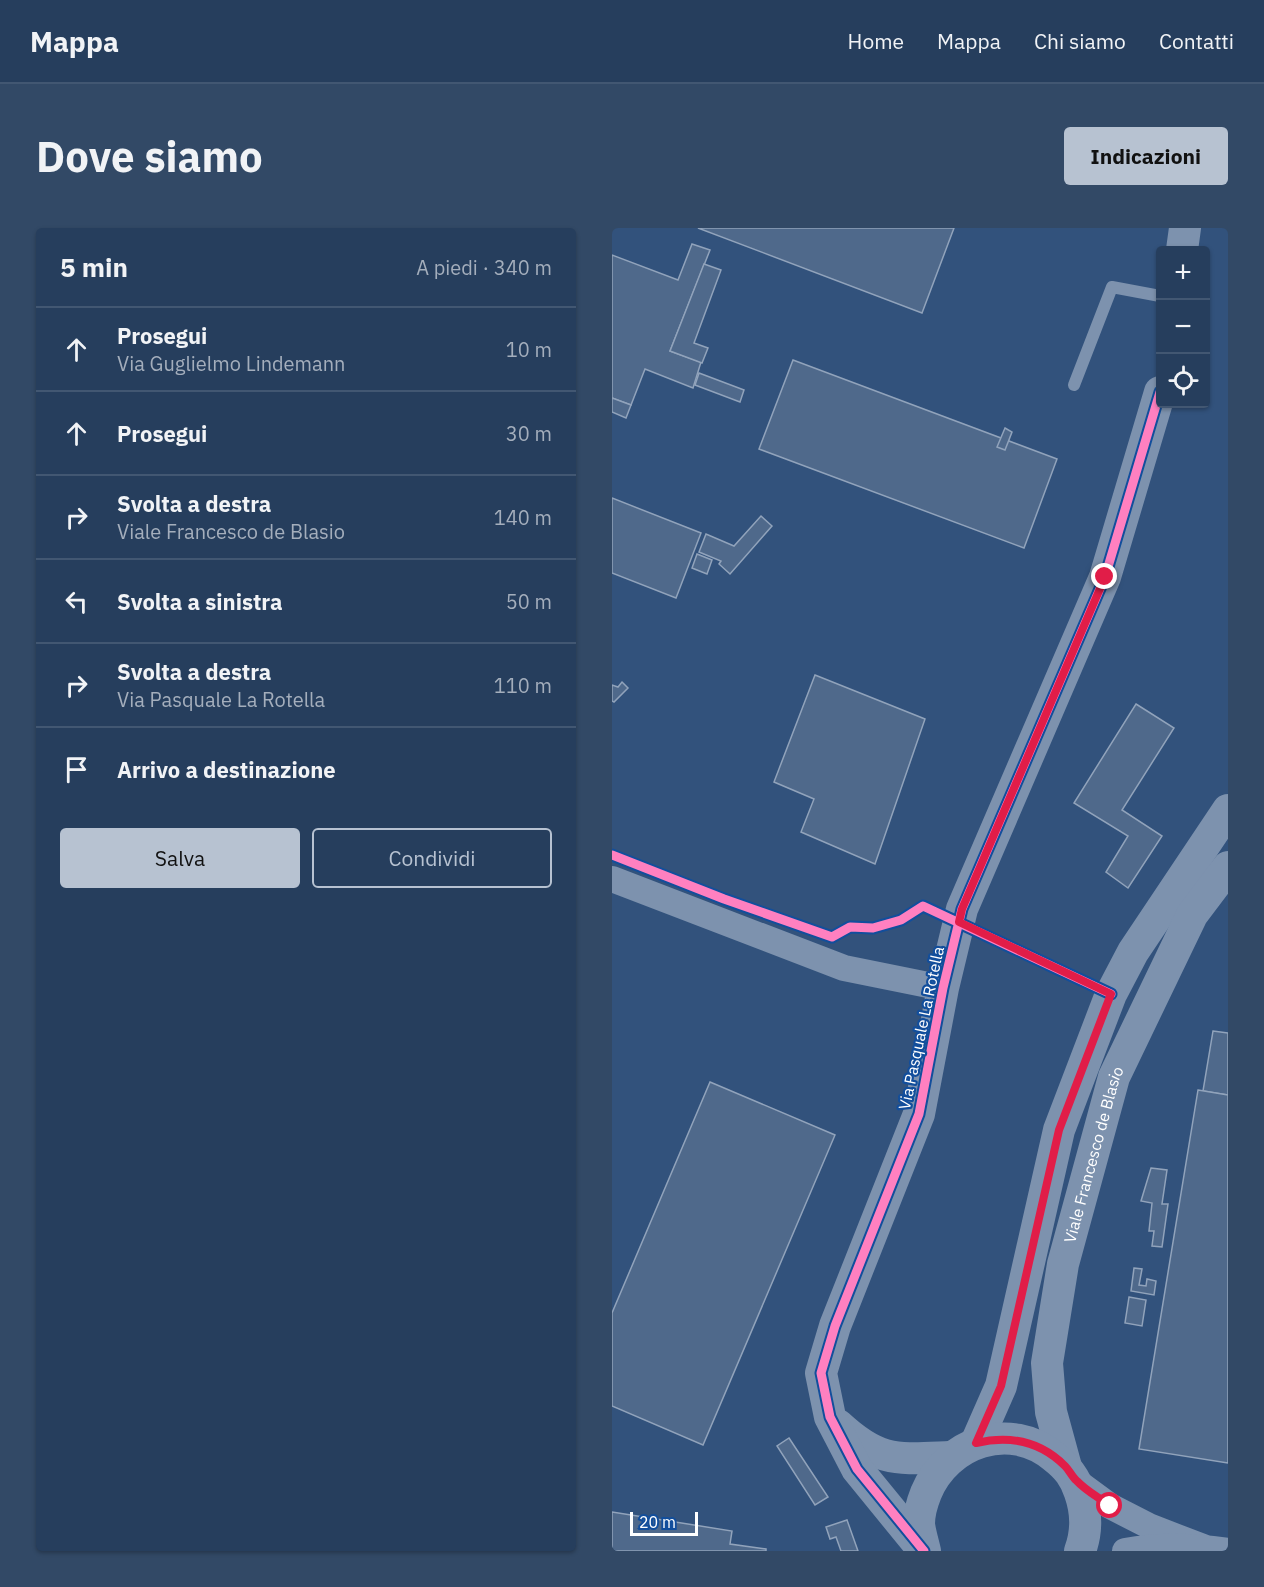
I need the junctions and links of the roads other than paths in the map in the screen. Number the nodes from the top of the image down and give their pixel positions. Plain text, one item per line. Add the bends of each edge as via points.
1 (1185, 228) edge
2 (1183, 246) edge
3 (1156, 295) edge
4 (1074, 385) dead end
5 (1156, 408) edge
6 (1228, 810) edge
7 (1228, 867) edge
8 (612, 879) edge
9 (943, 988) junction
10 (830, 1417) junction
11 (963, 1450) junction
12 (1071, 1474) junction
13 (1203, 1547) junction
14 (924, 1551) edge
15 (1080, 1551) edge
16 (1125, 1551) edge
17 (1228, 1551) edge

1 - 2 street
3 - 4 lane via 1112,287
5 - 9 street, Via Pasquale La Rotella via 1105,577 962,909
6 - 11 street, Viale Francesco de Blasio via 1133,952 1111,994 1059,1130 1001,1386
7 - 12 street, Viale Francesco de Blasio via 1192,915 1114,1077 1063,1264 1047,1363 1051,1412
8 - 9 street via 844,968
9 - 10 street, Via Pasquale La Rotella via 919,1114 835,1326 821,1373
10 - 11 street via 857,1442 881,1455 908,1458
10 - 14 street, Via Pasquale La Rotella via 857,1469
11 - 12 street via 995,1439 1024,1441 1044,1449
11 - 14 street, Viale Francesco de Blasio via 932,1477 921,1504 919,1524
12 - 13 street via 1110,1506
12 - 15 street, Viale Francesco de Blasio via 1086,1509 1085,1538
13 - 16 street
13 - 17 street

